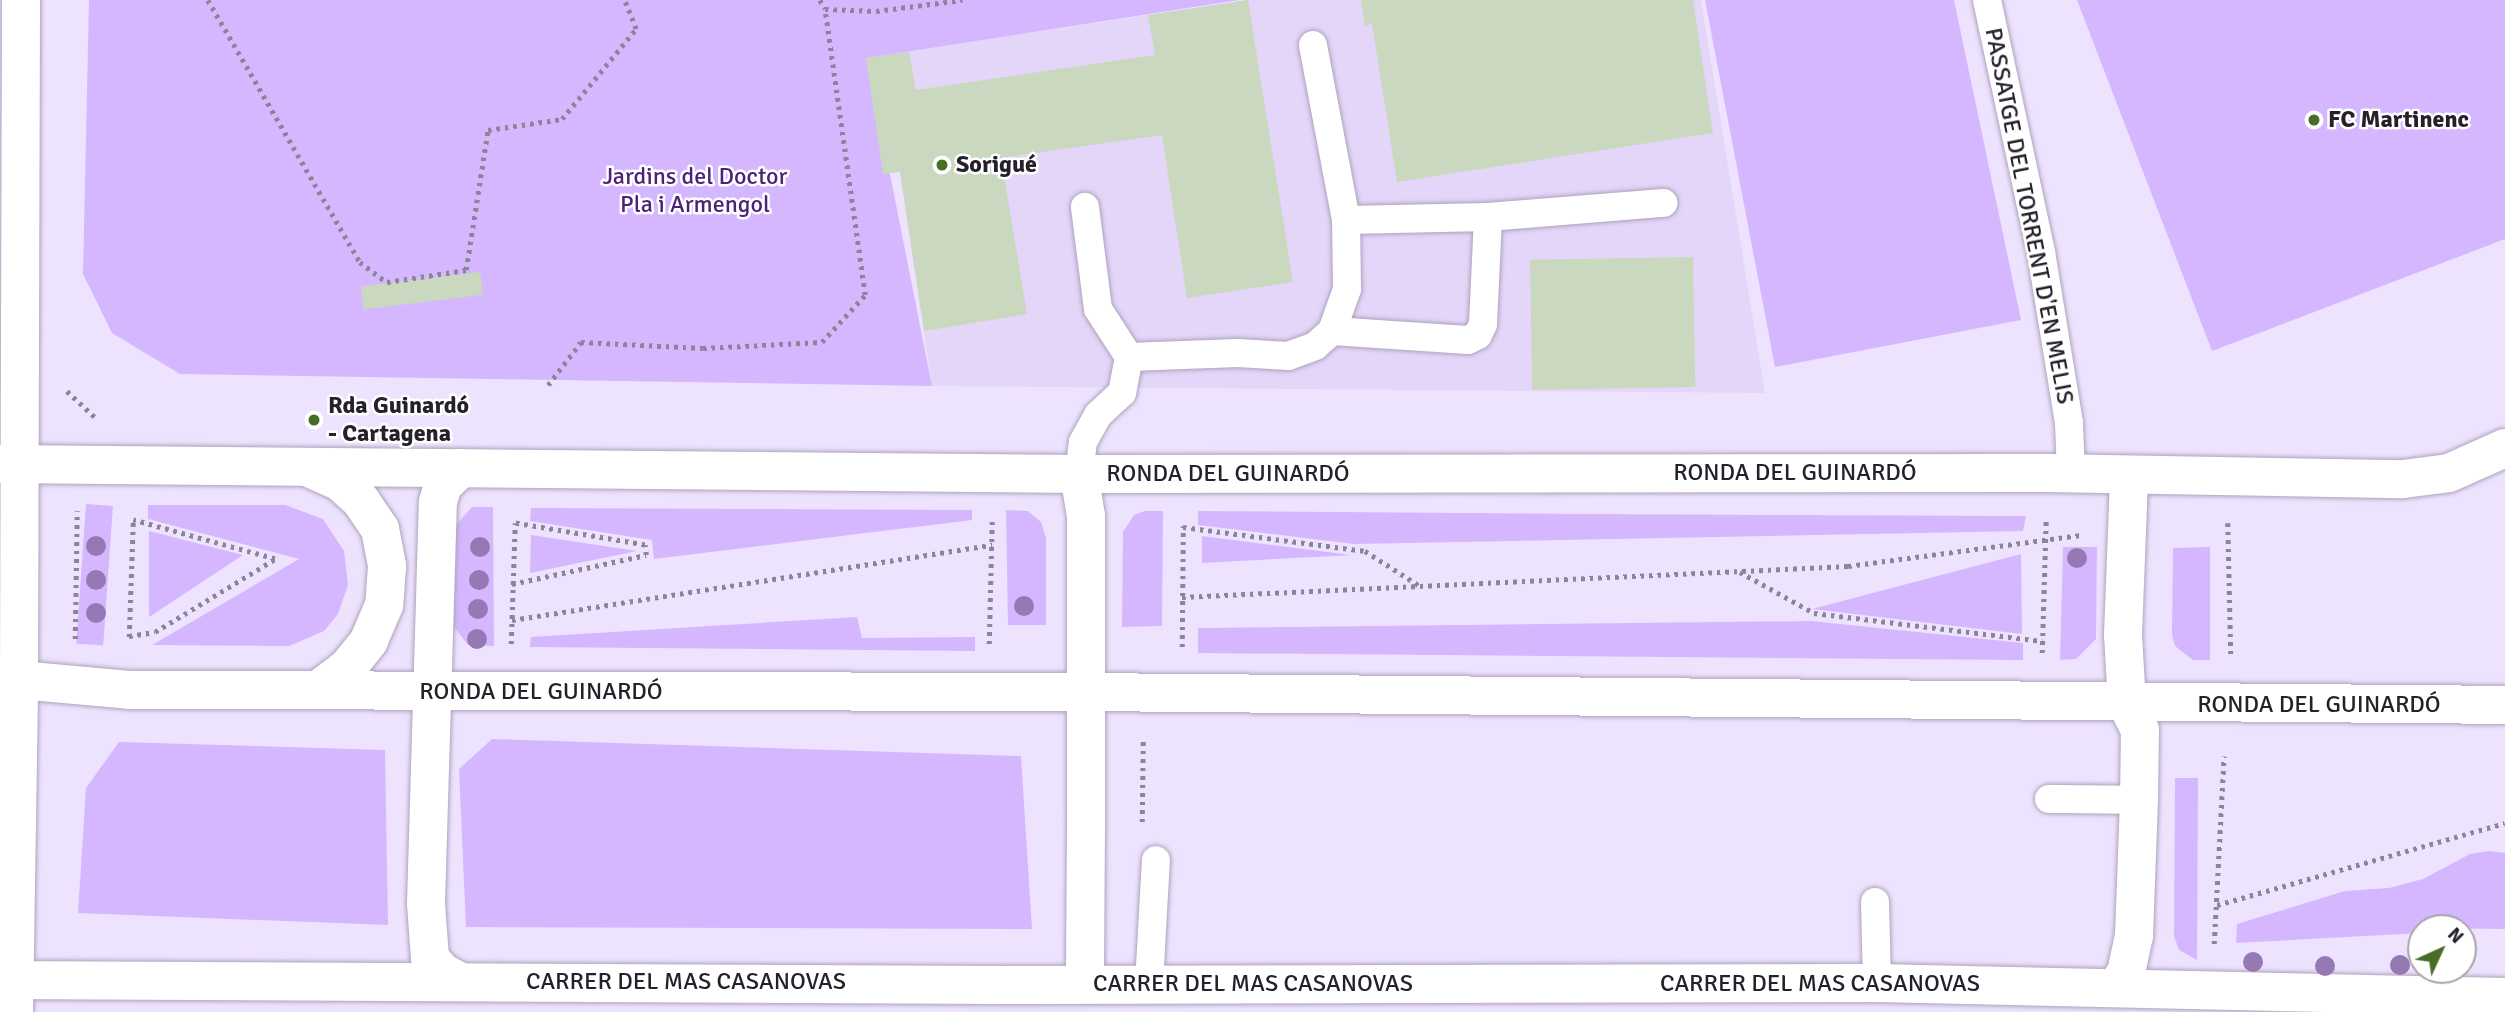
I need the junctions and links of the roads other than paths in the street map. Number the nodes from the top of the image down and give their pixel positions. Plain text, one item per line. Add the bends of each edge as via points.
1 (21, 0) edge
2 (1986, 0) edge
3 (1313, 45) dead end
4 (1662, 203) dead end
5 (1085, 207) dead end
6 (1488, 217) junction
7 (1346, 220) junction
8 (1332, 331) junction
9 (1129, 357) junction
10 (9, 389) edge
11 (2505, 448) edge
12 (9, 464) edge
13 (310, 468) junction
14 (461, 468) junction
15 (1079, 474) junction
16 (2071, 474) junction
17 (2129, 477) junction
18 (10, 677) edge
19 (318, 690) junction
20 (433, 692) junction
21 (1083, 692) junction
22 (2127, 704) junction
23 (2505, 705) edge
24 (2049, 799) dead end
25 (2139, 800) junction
26 (1156, 860) dead end
27 (1875, 902) dead end
28 (457, 980) junction
29 (1877, 983) junction
30 (1078, 984) junction
31 (1149, 984) junction
32 (2115, 988) junction
33 (9, 991) edge
34 (2505, 997) edge

1 - 10 main road
2 - 16 lane, PASSATGE DEL TORRENT D'EN MELIS via 2041,252 2069,423
3 - 7 lane
4 - 6 lane
5 - 9 lane via 1098,309
6 - 7 lane
6 - 8 lane via 1483,324 1478,335 1468,340
7 - 8 lane via 1347,289
8 - 9 lane via 1315,346 1288,356
9 - 15 lane via 1122,393 1098,415 1083,442
10 - 12 main road
11 - 17 main road, RONDA DEL GUINARDÓ via 2449,473 2403,479
12 - 13 main road, RONDA DEL GUINARDÓ
12 - 18 main road
13 - 14 main road, RONDA DEL GUINARDÓ
13 - 19 main road via 340,482 361,500 380,529 387,566 384,605 369,641 347,668
14 - 15 main road, RONDA DEL GUINARDÓ
14 - 20 main road via 443,485 438,502
15 - 16 main road, RONDA DEL GUINARDÓ
15 - 21 main road, RONDA DEL GUINARDÓ via 1086,516
16 - 17 main road, RONDA DEL GUINARDÓ
17 - 22 main road via 2123,635
18 - 19 main road, RONDA DEL GUINARDÓ via 130,690
18 - 33 main road
19 - 20 main road, RONDA DEL GUINARDÓ
20 - 21 main road, RONDA DEL GUINARDÓ
20 - 28 main road via 426,939 430,958
21 - 22 main road, RONDA DEL GUINARDÓ
21 - 30 main road via 1085,970
22 - 23 main road, RONDA DEL GUINARDÓ
22 - 25 main road via 2140,730
24 - 25 lane
25 - 32 main road via 2134,936 2126,973
26 - 31 lane
27 - 29 lane
28 - 30 main road, CARRER DEL MAS CASANOVAS
28 - 33 main road, CARRER DEL MAS CASANOVAS
29 - 31 main road, CARRER DEL MAS CASANOVAS
29 - 32 main road, CARRER DEL MAS CASANOVAS
30 - 31 main road, CARRER DEL MAS CASANOVAS
32 - 34 main road, CARRER DEL MAS CASANOVAS

